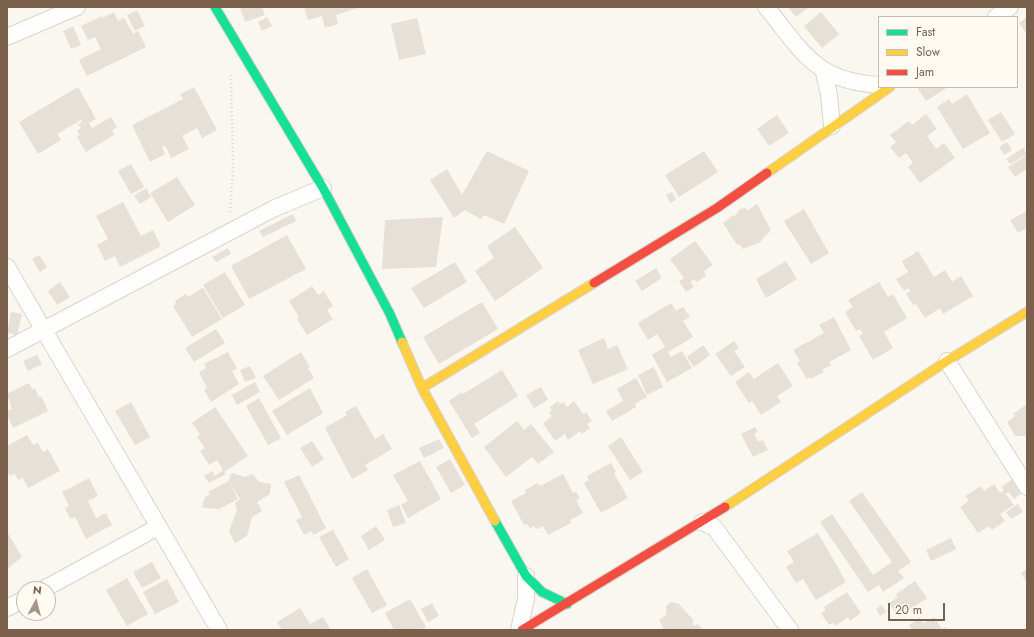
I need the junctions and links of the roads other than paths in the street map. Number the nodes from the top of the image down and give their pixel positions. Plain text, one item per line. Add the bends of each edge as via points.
1 (77, 7) edge
2 (215, 7) edge
3 (766, 7) edge
4 (1010, 7) edge
5 (997, 16) edge
6 (7, 36) edge
7 (824, 72) junction
8 (878, 85) edge
9 (889, 88) edge
10 (832, 126) junction
11 (323, 188) junction
12 (7, 267) edge
13 (1027, 312) edge
14 (43, 329) junction
15 (7, 349) edge
16 (947, 361) junction
17 (422, 388) junction
18 (1027, 487) edge
19 (702, 522) junction
20 (158, 527) junction
21 (526, 576) junction
22 (56, 582) edge
23 (16, 603) edge
24 (567, 604) junction
25 (7, 608) edge
26 (220, 630) edge
27 (519, 630) edge
28 (522, 630) edge
29 (790, 630) edge

1 - 6 street
2 - 11 street
3 - 7 street via 808,58
4 - 5 street
7 - 8 street via 847,81
7 - 10 street
9 - 10 street
10 - 17 street via 717,208
11 - 14 street via 275,208
11 - 17 street via 390,314
12 - 14 street
13 - 16 street
14 - 15 street
14 - 20 street
16 - 18 street
16 - 19 street
17 - 21 street
19 - 24 street via 670,538
19 - 29 street via 714,527
20 - 22 street
20 - 26 street
21 - 24 street via 542,592
21 - 27 street via 526,599
23 - 25 street
24 - 28 street

